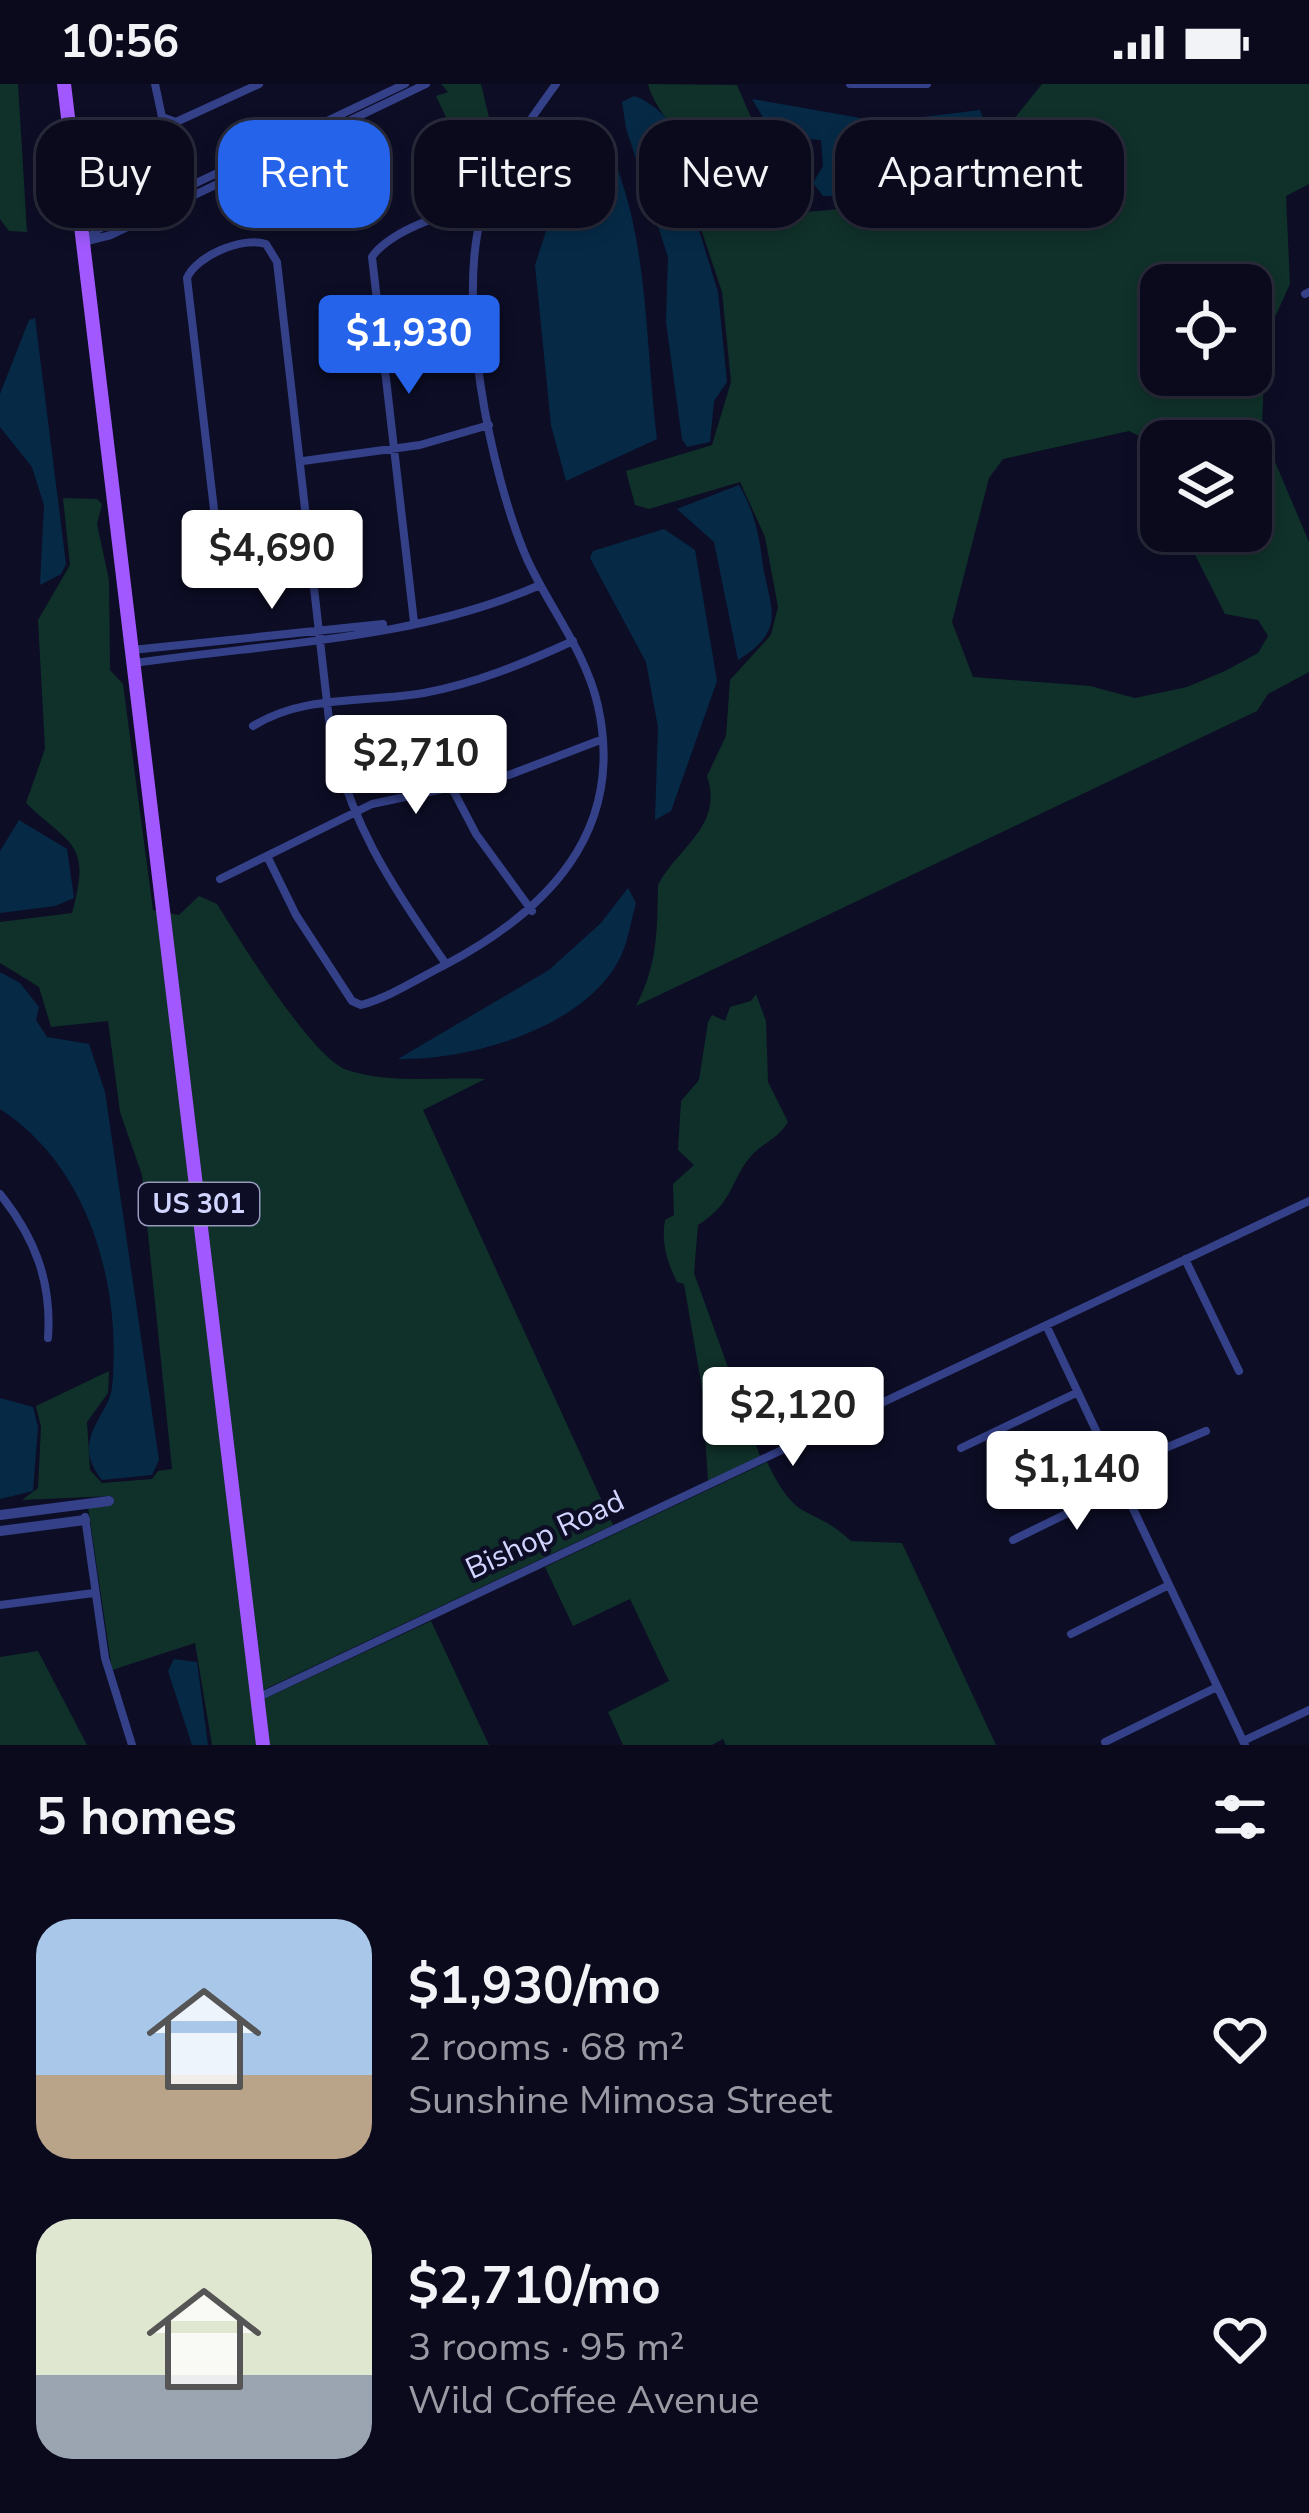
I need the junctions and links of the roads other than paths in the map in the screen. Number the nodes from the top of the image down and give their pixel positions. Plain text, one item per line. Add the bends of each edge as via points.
1 (64, 84) edge
2 (154, 84) edge
3 (259, 84) edge
4 (405, 84) edge
5 (426, 84) edge
6 (556, 84) edge
7 (850, 84) edge
8 (927, 84) edge
9 (530, 120) edge
10 (419, 228) edge
11 (480, 228) edge
12 (83, 242) junction
13 (488, 425) junction
14 (393, 448) junction
15 (303, 461) junction
16 (311, 566) junction
17 (539, 585) junction
18 (414, 622) junction
19 (318, 628) junction
20 (320, 640) junction
21 (573, 641) junction
22 (133, 657) junction
23 (327, 702) junction
24 (253, 726) dead end
25 (603, 739) junction
26 (453, 790) junction
27 (353, 813) junction
28 (267, 856) junction
29 (220, 879) dead end
30 (532, 911) junction
31 (446, 964) junction
32 (0, 1193) edge
33 (1309, 1201) edge
34 (1185, 1259) junction
35 (1046, 1325) junction
36 (48, 1338) dead end
37 (1239, 1371) dead end
38 (1076, 1393) junction
39 (1206, 1431) dead end
40 (961, 1448) dead end
41 (1113, 1471) junction
42 (1121, 1487) junction
43 (109, 1501) dead end
44 (83, 1503) junction
45 (0, 1515) edge
46 (85, 1520) junction
47 (0, 1531) edge
48 (1013, 1540) dead end
49 (1168, 1586) junction
50 (94, 1593) junction
51 (0, 1605) edge
52 (1072, 1634) dead end
53 (1217, 1688) junction
54 (257, 1697) junction
55 (1309, 1710) edge
56 (1105, 1742) edge
57 (1244, 1743) edge
58 (132, 1745) edge
59 (263, 1745) edge

1 - 12 main road, US 301
2 - 3 street via 159,112 176,122
4 - 12 street
5 - 12 street via 111,236
6 - 9 street
7 - 8 street
10 - 14 street via 372,257
11 - 13 street via 473,291
12 - 22 main road, US 301
13 - 14 street
13 - 17 street via 509,513
14 - 15 street
14 - 18 street
15 - 16 street
15 - 16 street via 278,262 266,239 245,241 188,275 219,557 235,572
16 - 19 street
17 - 18 street
17 - 21 street
18 - 19 street
18 - 20 street
19 - 20 street
19 - 22 street
20 - 22 street
20 - 23 street
21 - 23 street via 462,684
21 - 25 street
22 - 54 main road, US 301
23 - 24 street
23 - 27 street
25 - 26 street
25 - 30 street via 590,826
26 - 27 street
26 - 30 street
27 - 28 street
27 - 31 street
28 - 29 street
28 - 31 street via 352,1001 375,1001
30 - 31 street
32 - 36 street via 41,1265
33 - 34 street, Bishop Road
34 - 35 street, Bishop Road
34 - 37 street
35 - 38 street
35 - 54 street, Bishop Road
38 - 40 street
38 - 41 street
39 - 41 street
41 - 42 street
42 - 48 street
42 - 49 street
43 - 44 street
44 - 45 street
44 - 46 street
46 - 47 street
46 - 50 street
49 - 52 street
49 - 53 street
50 - 51 street
50 - 58 street
53 - 56 street
53 - 57 street
54 - 59 main road, US 301
55 - 57 street

